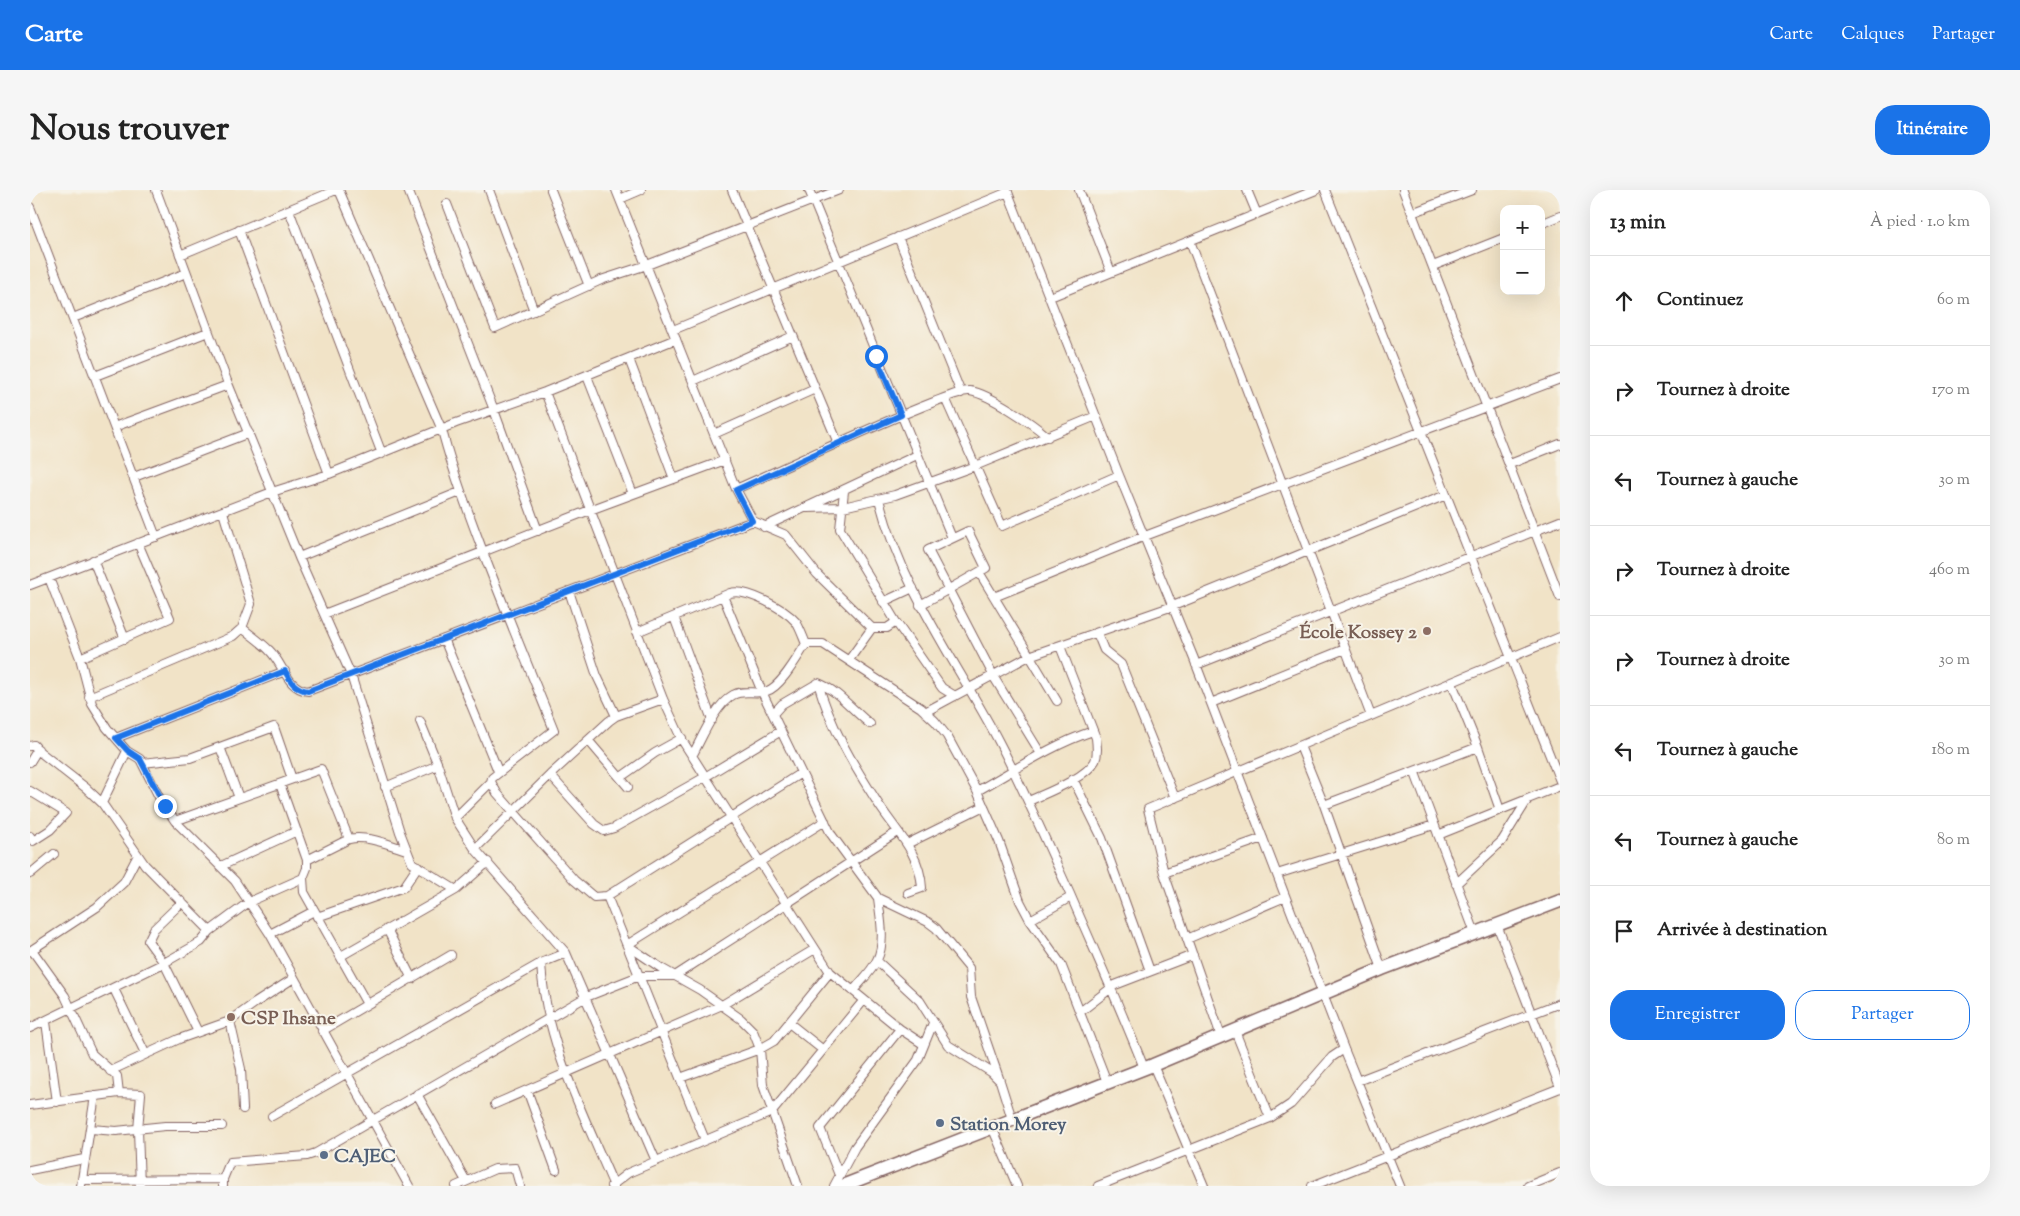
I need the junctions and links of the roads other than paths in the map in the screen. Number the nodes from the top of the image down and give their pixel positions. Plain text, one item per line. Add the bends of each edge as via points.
1 (166, 190) edge
2 (337, 190) edge
3 (408, 190) edge
4 (489, 190) edge
5 (551, 190) edge
6 (616, 190) edge
7 (641, 190) edge
8 (732, 190) edge
9 (809, 190) edge
10 (839, 190) edge
11 (1079, 190) edge
12 (1247, 190) edge
13 (1316, 190) edge
14 (1325, 190) edge
15 (1402, 190) edge
16 (1472, 190) edge
17 (1008, 191) edge
18 (157, 192) edge
19 (620, 198) junction
20 (813, 200) junction
21 (448, 204) dead end
22 (30, 206) edge
23 (289, 210) junction
24 (1412, 213) junction
25 (1257, 214) junction
26 (1560, 216) edge
27 (1545, 222) edge
28 (747, 226) junction
29 (239, 230) junction
30 (898, 238) junction
31 (1500, 240) edge
32 (1190, 241) junction
33 (180, 255) junction
34 (838, 262) junction
35 (647, 265) junction
36 (1433, 266) junction
37 (1111, 272) junction
38 (186, 273) junction
39 (589, 286) junction
40 (773, 289) junction
41 (1050, 297) junction
42 (534, 311) junction
43 (72, 318) junction
44 (673, 330) junction
45 (208, 332) junction
46 (793, 336) junction
47 (676, 339) junction
48 (628, 359) junction
49 (95, 376) junction
50 (587, 376) junction
51 (1560, 379) edge
52 (693, 381) junction
53 (228, 385) junction
54 (815, 389) junction
55 (545, 392) junction
56 (961, 393) junction
57 (945, 398) junction
58 (1488, 407) junction
59 (494, 410) junction
60 (901, 415) junction
61 (1096, 416) junction
62 (114, 427) junction
63 (442, 430) junction
64 (1421, 432) junction
65 (249, 434) junction
66 (714, 434) junction
67 (1048, 436) junction
68 (838, 443) junction
69 (1560, 444) edge
70 (382, 454) junction
71 (917, 455) junction
72 (725, 460) junction
73 (1510, 464) junction
74 (975, 466) junction
75 (329, 474) junction
76 (1119, 475) junction
77 (134, 478) junction
78 (674, 479) junction
79 (928, 483) junction
80 (1282, 484) junction
81 (736, 490) junction
82 (844, 491) junction
83 (272, 492) junction
84 (460, 492) junction
85 (633, 494) junction
86 (1446, 495) junction
87 (879, 498) junction
88 (843, 507) junction
89 (807, 508) junction
90 (590, 510) junction
91 (223, 512) junction
92 (752, 521) junction
93 (1560, 521) edge
94 (764, 527) junction
95 (538, 531) junction
96 (1536, 531) junction
97 (1145, 536) junction
98 (156, 537) junction
99 (952, 538) junction
100 (138, 543) junction
101 (1308, 550) junction
102 (483, 552) junction
103 (299, 556) junction
104 (1471, 557) junction
105 (93, 560) junction
106 (1560, 570) edge
107 (979, 572) junction
108 (1550, 572) junction
109 (614, 573) junction
110 (49, 578) junction
111 (30, 586) edge
112 (913, 588) junction
113 (949, 589) junction
114 (569, 591) junction
115 (723, 596) junction
116 (994, 597) junction
117 (1560, 597) edge
118 (883, 602) junction
119 (920, 605) junction
120 (1173, 606) junction
121 (1331, 612) junction
122 (324, 614) junction
123 (506, 615) junction
124 (674, 617) junction
125 (896, 622) junction
126 (242, 628) junction
127 (872, 628) junction
128 (637, 632) junction
129 (1097, 633) junction
130 (1560, 637) edge
131 (125, 638) junction
132 (444, 639) junction
133 (806, 644) junction
134 (1060, 646) junction
135 (1345, 649) junction
136 (1029, 656) junction
137 (80, 658) junction
138 (1511, 658) junction
139 (850, 660) junction
140 (1196, 666) junction
141 (285, 671) junction
142 (351, 675) junction
143 (994, 675) junction
144 (818, 683) junction
145 (1452, 684) junction
146 (969, 688) junction
147 (762, 692) junction
148 (955, 696) junction
149 (89, 697) junction
150 (663, 699) junction
151 (1057, 701) dead end
152 (1211, 703) junction
153 (925, 712) junction
154 (773, 714) junction
155 (616, 716) junction
156 (1370, 716) junction
157 (712, 720) junction
158 (420, 721) dead end
159 (870, 724) dead end
160 (781, 731) junction
161 (1093, 731) junction
162 (116, 738) junction
163 (682, 738) junction
164 (588, 740) junction
165 (33, 745) edge
166 (1300, 746) junction
167 (220, 747) junction
168 (1478, 748) junction
169 (128, 751) junction
170 (1040, 754) junction
171 (692, 756) junction
172 (30, 762) edge
173 (142, 764) junction
174 (438, 765) junction
175 (1014, 770) junction
176 (498, 771) junction
177 (1238, 772) junction
178 (801, 773) junction
179 (1415, 773) junction
180 (550, 775) junction
181 (620, 777) junction
182 (705, 777) junction
183 (292, 779) junction
184 (1073, 779) junction
185 (1560, 781) edge
186 (491, 782) junction
187 (280, 784) junction
188 (628, 786) dead end
189 (1560, 786) edge
190 (385, 787) junction
191 (30, 791) edge
192 (977, 791) junction
193 (239, 798) junction
194 (1176, 798) junction
195 (1528, 799) junction
196 (1029, 801) junction
197 (102, 803) junction
198 (984, 806) junction
199 (1324, 806) junction
200 (1500, 810) junction
201 (513, 812) junction
202 (731, 816) junction
203 (455, 818) junction
204 (175, 820) junction
205 (825, 821) junction
206 (1434, 824) junction
207 (297, 831) junction
208 (897, 832) junction
209 (1438, 835) junction
210 (30, 836) edge
211 (1263, 838) junction
212 (349, 839) junction
213 (906, 844) junction
214 (475, 849) junction
215 (407, 850) junction
216 (54, 854) dead end
217 (1341, 854) junction
218 (138, 855) junction
219 (308, 860) junction
220 (488, 862) junction
221 (758, 862) junction
222 (852, 862) junction
223 (221, 866) junction
224 (418, 866) junction
225 (1164, 873) junction
226 (30, 874) edge
227 (1277, 874) junction
228 (303, 878) junction
229 (1456, 884) junction
230 (456, 890) junction
231 (908, 893) dead end
232 (607, 896) junction
233 (1071, 896) junction
234 (1285, 897) junction
235 (878, 898) junction
236 (1560, 901) edge
237 (182, 902) junction
238 (249, 902) junction
239 (787, 905) junction
240 (316, 914) junction
241 (1030, 920) junction
242 (1497, 925) junction
243 (387, 929) junction
244 (210, 931) junction
245 (1475, 933) junction
246 (270, 934) junction
247 (1187, 939) junction
248 (627, 945) junction
249 (815, 949) junction
250 (31, 951) edge
251 (566, 952) junction
252 (451, 955) dead end
253 (1193, 955) junction
254 (341, 956) junction
255 (877, 960) junction
256 (164, 963) junction
257 (541, 963) junction
258 (1382, 969) junction
259 (1150, 971) junction
260 (830, 972) junction
261 (639, 976) junction
262 (675, 976) junction
263 (294, 978) junction
264 (412, 978) junction
265 (1112, 986) junction
266 (114, 989) junction
267 (853, 991) junction
268 (1323, 994) junction
269 (586, 997) junction
270 (864, 1000) junction
271 (1560, 1003) edge
272 (367, 1004) junction
273 (722, 1005) junction
274 (72, 1009) junction
275 (1080, 1012) junction
276 (1531, 1014) junction
277 (549, 1018) junction
278 (230, 1021) junction
279 (46, 1022) junction
280 (789, 1023) junction
281 (933, 1023) junction
282 (30, 1028) edge
283 (900, 1029) junction
284 (322, 1031) junction
285 (1235, 1031) junction
286 (198, 1032) junction
287 (662, 1032) junction
288 (1221, 1036) junction
289 (923, 1044) junction
290 (760, 1049) junction
291 (1344, 1049) junction
292 (823, 1050) junction
293 (145, 1054) junction
294 (610, 1054) junction
295 (1149, 1066) junction
296 (110, 1071) junction
297 (567, 1073) junction
298 (346, 1074) junction
299 (680, 1078) junction
300 (1000, 1081) junction
301 (1357, 1081) junction
302 (1106, 1082) junction
303 (1560, 1088) edge
304 (527, 1090) junction
305 (120, 1093) junction
306 (417, 1094) junction
307 (95, 1096) junction
308 (57, 1102) junction
309 (495, 1104) dead end
310 (30, 1105) edge
311 (243, 1109) dead end
312 (772, 1112) junction
313 (272, 1116) dead end
314 (1270, 1118) junction
315 (372, 1119) junction
316 (1012, 1119) junction
317 (222, 1126) dead end
318 (992, 1127) junction
319 (91, 1129) junction
320 (138, 1130) junction
321 (705, 1140) junction
322 (1190, 1150) junction
323 (1388, 1156) junction
324 (84, 1159) junction
325 (656, 1161) junction
326 (30, 1170) edge
327 (556, 1170) dead end
328 (1560, 1173) edge
329 (841, 1180) edge
330 (466, 1181) junction
331 (222, 1182) edge
332 (82, 1183) edge
333 (140, 1183) edge
334 (856, 1183) edge
335 (1109, 1184) edge
336 (409, 1186) edge
337 (456, 1186) edge
338 (520, 1186) edge
339 (612, 1186) edge
340 (798, 1186) edge
341 (834, 1186) edge
342 (1017, 1186) edge
343 (1098, 1186) edge
344 (1204, 1186) edge
345 (1312, 1186) edge
346 (1400, 1186) edge
347 (1528, 1186) edge

1 - 18 street
2 - 23 street
2 - 63 street
3 - 59 street
4 - 42 street
5 - 39 street
6 - 19 street
7 - 19 street
8 - 28 street
9 - 20 street
10 - 20 street
11 - 37 street
12 - 25 street
13 - 25 street
14 - 64 street
15 - 24 street
16 - 24 street
17 - 30 street
17 - 41 street
18 - 33 street
19 - 35 street
20 - 28 street
20 - 34 street
21 - 42 street via 495,328
22 - 43 street
23 - 29 street
23 - 70 street
24 - 36 street
25 - 32 street
26 - 27 street
28 - 35 street
28 - 40 street
29 - 33 street
29 - 75 street
30 - 34 street
30 - 56 street
31 - 36 street
32 - 37 street
32 - 80 street
33 - 38 street
34 - 40 street
34 - 60 street
35 - 39 street
35 - 44 street
36 - 58 street
37 - 41 street
38 - 43 street
38 - 45 street
39 - 42 street
40 - 44 street
40 - 46 street
41 - 61 street
43 - 49 street
44 - 47 street
45 - 49 street
45 - 53 street
46 - 52 street
46 - 54 street
47 - 48 street
47 - 52 street
48 - 50 street
48 - 78 street
49 - 62 street
50 - 55 street
50 - 85 street
51 - 58 street
52 - 66 street
53 - 62 street
53 - 65 street
54 - 66 street
54 - 68 street
55 - 59 street
55 - 90 street
56 - 57 street
56 - 67 street via 969,390 986,397
57 - 60 street
57 - 74 street
58 - 64 street
58 - 73 street
59 - 63 street
59 - 95 street
60 - 68 street
60 - 71 street
61 - 67 street
61 - 76 street
62 - 77 street
63 - 70 street
63 - 84 street
64 - 80 street
64 - 86 street
65 - 77 street
65 - 83 street
66 - 72 street
67 - 74 street
68 - 81 street
69 - 73 street
70 - 75 street
71 - 79 street
71 - 82 street
72 - 78 street
72 - 81 street
73 - 96 street
74 - 76 street via 1002,526
74 - 79 street
75 - 83 street
76 - 97 street
77 - 98 street
78 - 85 street
79 - 87 street
79 - 99 street
80 - 97 street
80 - 101 street
81 - 92 street
82 - 88 street
82 - 89 street
83 - 91 street
83 - 103 street
84 - 102 street
84 - 103 street
85 - 90 street
86 - 101 street
86 - 104 street
87 - 88 street
87 - 112 street via 886,526
88 - 89 street
88 - 118 street via 840,529
89 - 94 street
90 - 95 street
90 - 109 street
91 - 98 street
91 - 126 street via 251,604
92 - 94 street
92 - 109 street
93 - 96 street
94 - 127 street via 786,535 817,574
95 - 102 street
96 - 104 street
96 - 108 street
97 - 116 street
97 - 120 street
98 - 100 street
99 - 107 street via 968,531 986,568
99 - 113 street via 928,550
100 - 105 street
100 - 131 street via 170,618
101 - 120 street
101 - 121 street
102 - 122 street
102 - 123 street
103 - 122 street
104 - 121 street
104 - 138 street
105 - 110 street
105 - 131 street
106 - 108 street
107 - 113 street
107 - 116 street
108 - 117 street
109 - 114 street
109 - 128 street
110 - 111 street
110 - 137 street
112 - 118 street
112 - 119 street
113 - 119 street
113 - 143 street
114 - 123 street
114 - 155 street via 597,676
115 - 124 street
115 - 133 street via 743,592 775,605 795,622
115 - 147 street
116 - 136 street
118 - 125 street
119 - 146 street
120 - 129 street
120 - 140 street
121 - 135 street
121 - 140 street
122 - 142 street
123 - 132 street
123 - 176 street via 554,730
124 - 128 street
124 - 157 street
125 - 127 street via 887,628
125 - 148 street via 942,688
126 - 141 street via 270,650
126 - 149 street via 233,636
127 - 139 street
128 - 150 street
129 - 134 street
129 - 194 street via 1104,650 1121,664
130 - 138 street
131 - 137 street
132 - 142 street
132 - 176 street
133 - 139 street via 823,644
133 - 147 street via 775,687
134 - 136 street
134 - 161 street
135 - 152 street
135 - 156 street
136 - 143 street
136 - 151 street
137 - 149 street
138 - 145 street
138 - 185 street
139 - 153 street
140 - 152 street
141 - 142 street via 292,684 308,691
141 - 162 street
142 - 190 street
143 - 146 street
143 - 170 street
144 - 154 street via 782,704
144 - 159 street via 831,688
144 - 208 street via 849,758
145 - 156 street
145 - 168 street
146 - 148 street
146 - 175 street
147 - 154 street
147 - 157 street via 733,695 719,707
148 - 153 street
149 - 162 street
150 - 155 street
150 - 163 street
152 - 177 street
153 - 192 street via 947,736
154 - 160 street
155 - 164 street
156 - 166 street
157 - 171 street
158 - 174 street
160 - 178 street
160 - 182 street
161 - 170 street
161 - 184 street via 1098,750 1094,761 1087,771
162 - 169 street
163 - 171 street
163 - 181 street
164 - 180 street
164 - 181 street
165 - 172 street
165 - 197 street
166 - 177 street
166 - 199 street
167 - 173 street via 190,758
167 - 183 street via 274,727
167 - 193 street
168 - 179 street
168 - 200 street
169 - 173 street
169 - 197 street
170 - 175 street
171 - 182 street
173 - 204 street
174 - 190 street
174 - 203 street
175 - 192 street
175 - 196 street
176 - 186 street
177 - 194 street
177 - 211 street
178 - 202 street
178 - 205 street
179 - 199 street
179 - 206 street
180 - 182 street via 604,831
180 - 201 street
181 - 188 street
182 - 202 street
183 - 187 street
183 - 212 street via 321,770
184 - 196 street
184 - 259 street via 1102,838
186 - 201 street
186 - 203 street
187 - 193 street
187 - 207 street
189 - 195 street
190 - 215 street
191 - 210 street via 66,813 50,830 33,841
192 - 198 street
193 - 204 street
194 - 225 street via 1148,809
195 - 200 street
195 - 229 street via 1502,841
196 - 233 street
197 - 218 street
198 - 213 street
198 - 241 street
199 - 217 street
200 - 209 street
201 - 214 street
201 - 232 street via 587,892 594,897
202 - 221 street
202 - 232 street
203 - 214 street
204 - 223 street
205 - 221 street
205 - 222 street
206 - 209 street
206 - 217 street
207 - 219 street
207 - 223 street
208 - 213 street
208 - 222 street
209 - 229 street
211 - 225 street
211 - 227 street
212 - 215 street via 365,838
212 - 219 street
213 - 231 street via 916,858 922,888
214 - 220 street
215 - 224 street via 412,862
216 - 226 street
217 - 227 street
217 - 258 street
218 - 237 street
218 - 250 street via 124,882 97,907
219 - 228 street
220 - 230 street
220 - 251 street
221 - 239 street
221 - 248 street
222 - 235 street
222 - 239 street
223 - 238 street via 236,881
224 - 230 street
224 - 240 street via 404,887
225 - 247 street
227 - 234 street
228 - 238 street
228 - 240 street via 304,892
229 - 245 street
230 - 243 street
232 - 248 street
233 - 241 street
233 - 265 street
234 - 247 street
234 - 268 street
235 - 255 street via 881,945
235 - 300 street via 936,928 969,968 971,997
236 - 242 main road
237 - 244 street
237 - 256 street via 149,936 148,941
238 - 244 street
238 - 246 street
239 - 249 street
239 - 262 street
240 - 246 street
240 - 254 street
241 - 275 street via 1061,964
242 - 245 main road
242 - 276 street
243 - 254 street
243 - 264 street
244 - 256 street via 201,942
245 - 258 main road
246 - 263 street
247 - 253 street
248 - 261 street
248 - 262 street
249 - 260 street
249 - 273 street
250 - 274 street
251 - 257 street
251 - 269 street
252 - 264 street
253 - 259 street
253 - 288 street
254 - 272 street
255 - 267 street
255 - 281 street via 920,1001
256 - 266 street
256 - 286 street
257 - 277 street
257 - 298 street
258 - 268 main road
259 - 265 street
260 - 267 street
260 - 280 street
261 - 262 street
261 - 269 street
261 - 287 street
262 - 273 street
263 - 278 street
263 - 284 street
264 - 272 street
265 - 275 street
265 - 295 street
266 - 274 street
266 - 293 street
267 - 270 street
268 - 285 main road
268 - 291 street
269 - 277 street
269 - 294 street
270 - 283 street
270 - 292 street
271 - 276 street
272 - 284 street
273 - 287 street
273 - 290 street via 750,1026
274 - 279 street
274 - 296 street via 88,1047
275 - 302 street
276 - 301 street
276 - 303 street
277 - 297 street
277 - 306 street
278 - 286 street
278 - 311 street via 241,1069
279 - 282 street
279 - 308 street
280 - 290 street via 774,1041
280 - 292 street
281 - 289 street
281 - 300 street via 948,1045
283 - 289 street
283 - 329 street via 820,1128
284 - 298 street
285 - 288 main road
285 - 314 street
286 - 293 street
287 - 294 street
287 - 299 street
288 - 295 main road
289 - 329 street via 918,1060 855,1147
290 - 299 street
290 - 312 street via 763,1085
291 - 301 street
291 - 314 street via 1332,1057 1291,1104
292 - 312 street
293 - 296 street
294 - 297 street
294 - 325 street
295 - 302 main road
295 - 322 street
296 - 305 street via 118,1080
297 - 304 street
297 - 339 street
298 - 313 street
298 - 315 street
299 - 321 street
300 - 316 street
301 - 323 street
302 - 316 main road
303 - 323 street
304 - 309 street
304 - 327 street
305 - 307 street
305 - 320 street via 141,1094
306 - 315 street
306 - 330 street
307 - 308 street
307 - 319 street
308 - 310 street
312 - 321 street
312 - 340 street
314 - 322 street
315 - 331 street via 316,1153 230,1162
315 - 336 street
316 - 318 main road
317 - 320 street via 165,1126
318 - 334 main road
318 - 342 street
319 - 320 street
319 - 324 street
320 - 333 street
321 - 325 street
322 - 335 street
322 - 344 street
323 - 345 street
323 - 346 street
324 - 326 street
324 - 332 street
325 - 339 street via 628,1173
328 - 347 street
329 - 334 main road
329 - 341 street
330 - 337 street
330 - 338 street via 495,1168 515,1168
331 - 333 street
332 - 333 street
335 - 343 street

